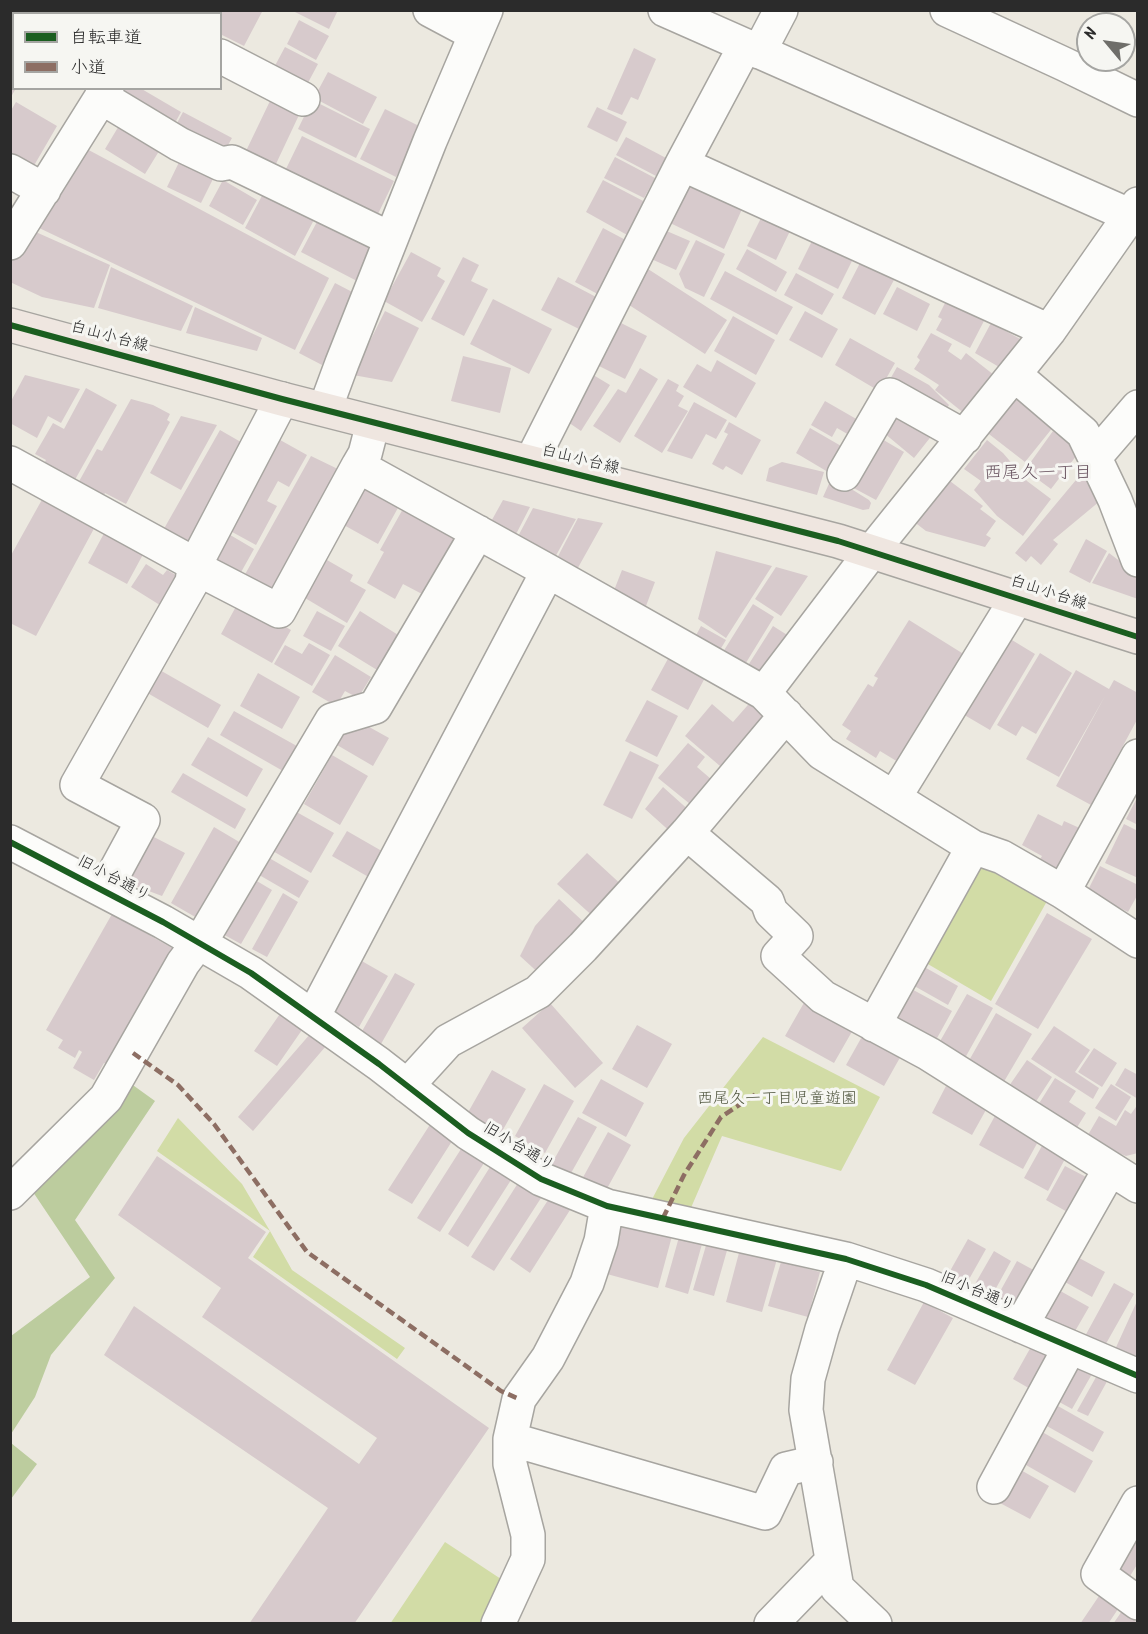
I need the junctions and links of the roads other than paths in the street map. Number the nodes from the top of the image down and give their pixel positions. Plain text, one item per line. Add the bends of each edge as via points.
1 (430, 10) edge
2 (665, 10) edge
3 (781, 10) edge
4 (947, 10) edge
5 (480, 22) edge
6 (752, 49) junction
7 (222, 57) edge
8 (104, 93) edge
9 (303, 99) dead end
10 (1137, 100) edge
11 (682, 164) junction
12 (10, 171) edge
13 (44, 190) junction
14 (1135, 213) edge
15 (391, 240) junction
16 (10, 243) edge
17 (10, 326) edge
18 (1049, 331) junction
19 (1015, 375) junction
20 (282, 399) junction
21 (1137, 407) edge
22 (325, 410) junction
23 (374, 423) junction
24 (965, 437) junction
25 (1095, 457) junction
26 (531, 462) junction
27 (10, 463) edge
28 (358, 466) junction
29 (844, 474) dead end
30 (478, 532) junction
31 (872, 551) junction
32 (1137, 560) edge
33 (194, 567) junction
34 (549, 571) junction
35 (1017, 598) junction
36 (1137, 637) edge
37 (775, 704) junction
38 (1137, 756) edge
39 (894, 798) junction
40 (687, 833) junction
41 (10, 842) edge
42 (973, 847) junction
43 (105, 891) junction
44 (1063, 892) junction
45 (1137, 941) edge
46 (197, 943) junction
47 (313, 1017) junction
48 (874, 1025) junction
49 (407, 1086) junction
50 (1110, 1169) junction
51 (1137, 1186) edge
52 (10, 1193) edge
53 (607, 1206) junction
54 (846, 1259) junction
55 (1021, 1326) junction
56 (1070, 1347) junction
57 (1137, 1376) edge
58 (510, 1439) junction
59 (816, 1462) junction
60 (994, 1487) dead end
61 (1137, 1503) edge
62 (832, 1561) junction
63 (1137, 1604) edge
64 (498, 1623) edge
65 (771, 1623) edge
66 (875, 1623) edge

1 - 5 street
2 - 6 street
3 - 6 street
4 - 10 street
5 - 15 street
6 - 11 street
6 - 14 street
7 - 9 street
8 - 13 street
8 - 15 street via 179,144 221,164 232,162
11 - 18 street
11 - 26 street
12 - 13 street
13 - 16 street
14 - 18 street
15 - 22 street
17 - 20 main road, 白山小台線
18 - 19 street
19 - 24 street
19 - 25 street via 1083,433
20 - 22 main road, 白山小台線
20 - 33 street
21 - 25 street
22 - 23 main road, 白山小台線
23 - 26 main road, 白山小台線
23 - 28 street
24 - 29 street via 890,395
24 - 31 street
25 - 32 street
26 - 31 main road, 白山小台線
27 - 33 street
28 - 30 street
28 - 33 street via 279,612
30 - 34 street
30 - 46 street via 375,707 332,720
31 - 35 main road, 白山小台線
31 - 37 street
33 - 43 street via 192,582 77,785 143,820
34 - 37 street
34 - 47 street
35 - 36 main road, 白山小台線
35 - 39 street
37 - 39 street via 822,753
37 - 40 street
38 - 44 street
39 - 42 street
40 - 48 street via 767,901 771,912 796,936 778,956 823,998
40 - 49 street via 538,992 448,1041
41 - 43 street, 旧小台通り
42 - 44 street via 1002,857
42 - 48 street
43 - 46 street, 旧小台通り
44 - 45 street
46 - 47 street, 旧小台通り via 251,973
46 - 52 street via 106,1098
47 - 49 street, 旧小台通り
48 - 50 street via 929,1054
49 - 53 street, 旧小台通り via 468,1133 541,1179
50 - 51 street
50 - 55 street
53 - 54 street, 旧小台通り
53 - 58 street via 587,1283 548,1358 519,1400
54 - 55 street, 旧小台通り via 926,1285
54 - 59 street via 808,1379 806,1410
55 - 56 street, 旧小台通り
56 - 57 street, 旧小台通り
56 - 60 street
58 - 59 street via 765,1513 786,1469
58 - 64 street via 510,1464 528,1535 528,1559
59 - 62 street
61 - 63 street via 1098,1574
62 - 65 street
62 - 66 street via 837,1588

